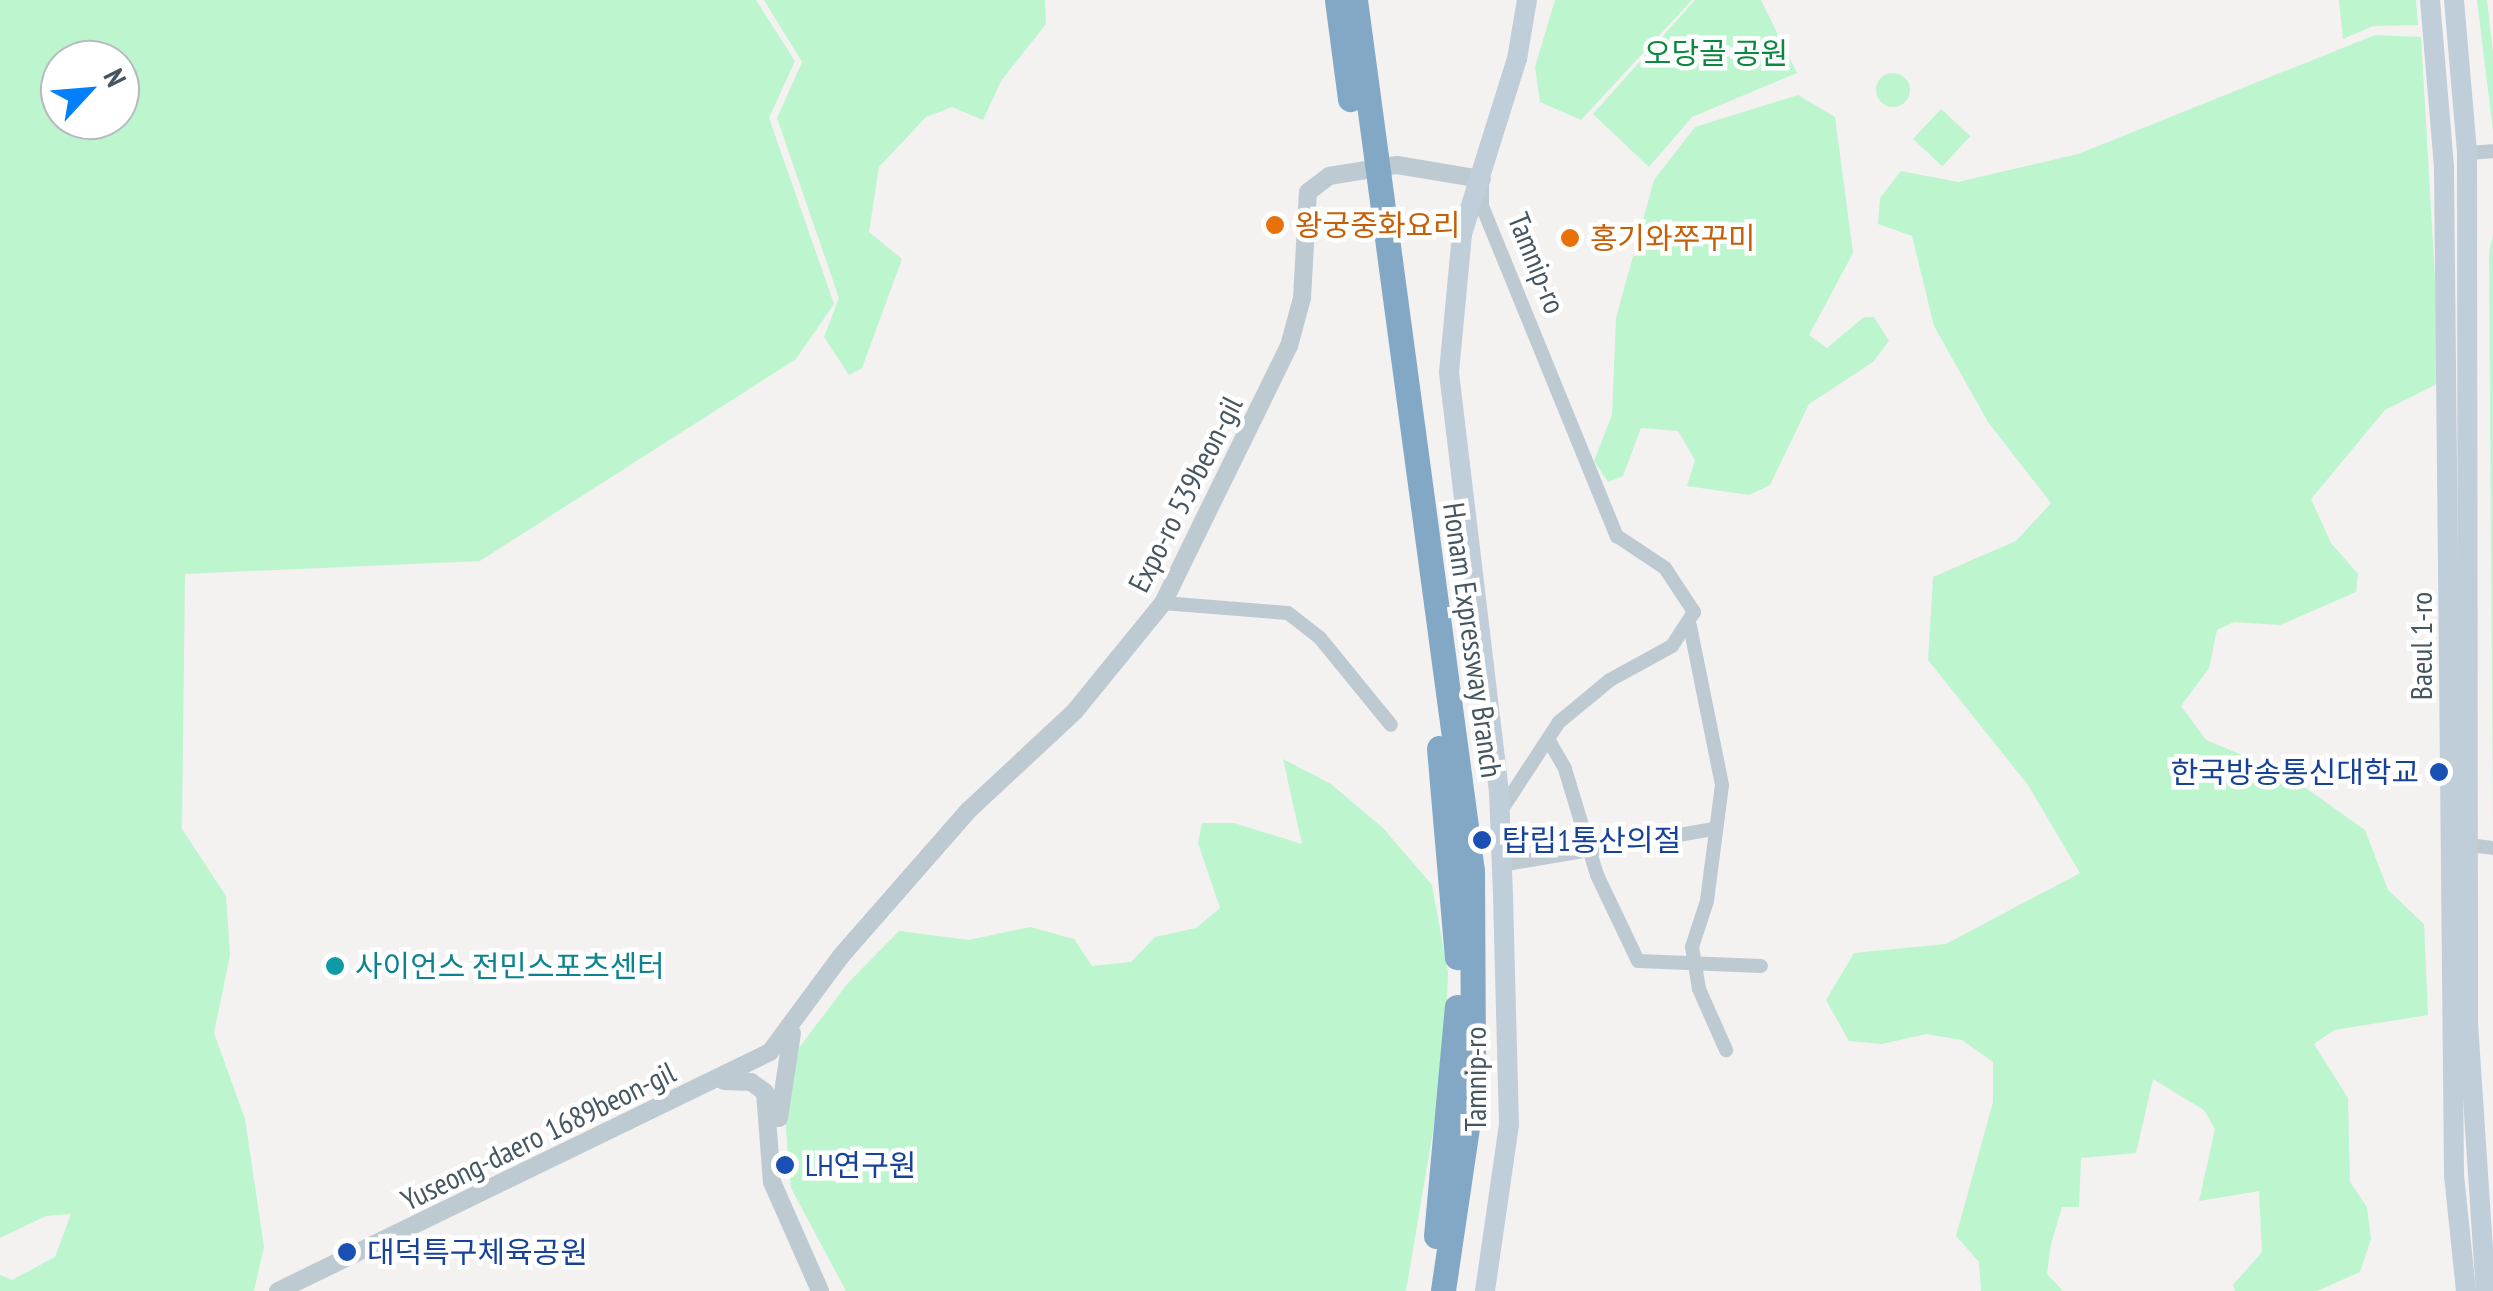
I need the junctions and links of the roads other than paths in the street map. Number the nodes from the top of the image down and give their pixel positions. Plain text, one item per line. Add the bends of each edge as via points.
1 (1337, 0) edge
2 (1354, 0) edge
3 (1527, 0) edge
4 (2430, 0) edge
5 (2454, 0) edge
6 (2493, 151) edge
7 (2467, 153) junction
8 (1482, 180) junction
9 (1163, 604) junction
10 (1690, 626) junction
11 (1391, 725) dead end
12 (1548, 739) junction
13 (1500, 812) junction
14 (1713, 829) junction
15 (2469, 846) junction
16 (2493, 848) edge
17 (1590, 853) junction
18 (1501, 865) junction
19 (1694, 966) junction
20 (1761, 966) dead end
21 (798, 1019) junction
22 (1726, 1050) dead end
23 (762, 1077) junction
24 (2474, 1175) edge
25 (278, 1291) edge
26 (820, 1291) edge
27 (1428, 1291) edge
28 (1444, 1291) edge
29 (1485, 1291) edge
30 (2466, 1291) edge
31 (2486, 1291) edge

1 - 27 highway, Honam Expressway Branch via 1454,875 1454,1085
2 - 28 highway, Honam Expressway Branch via 1472,871 1472,1087
3 - 8 main road
4 - 24 main road, Baeul 1-ro via 2446,245
5 - 7 main road, Baeul 1-ro
6 - 7 street
7 - 15 main road, Baeul 1-ro
8 - 9 street, Expo-ro 539beon-gil via 1397,165 1329,176 1308,192 1302,298 1289,346
8 - 10 street, Tamnip-ro via 1482,206 1584,467 1617,536 1664,568 1688,596
8 - 13 main road, Tamnip-ro via 1462,234 1449,372
9 - 11 street via 1288,613 1320,638
9 - 21 street, Expo-ro 539beon-gil via 1075,711 969,810 841,956
10 - 12 street via 1658,656 1572,709
10 - 14 street, Tamnip-ro via 1722,785
12 - 13 street
12 - 17 street via 1565,769
13 - 18 main road, Tamnip-ro
14 - 17 street
14 - 19 street, Tamnip-ro
15 - 16 street
15 - 24 main road, Baeul 1-ro
17 - 18 street
17 - 19 street via 1638,961
18 - 29 main road, Tamnip-ro via 1509,1125
19 - 20 street
19 - 22 street
21 - 23 street
21 - 23 street via 784,1068
23 - 25 street, Yuseong-daero 1689beon-gil via 714,1082
23 - 26 street via 778,1194
24 - 30 main road, Baeul 1-ro
24 - 31 main road, Baeul 1-ro

